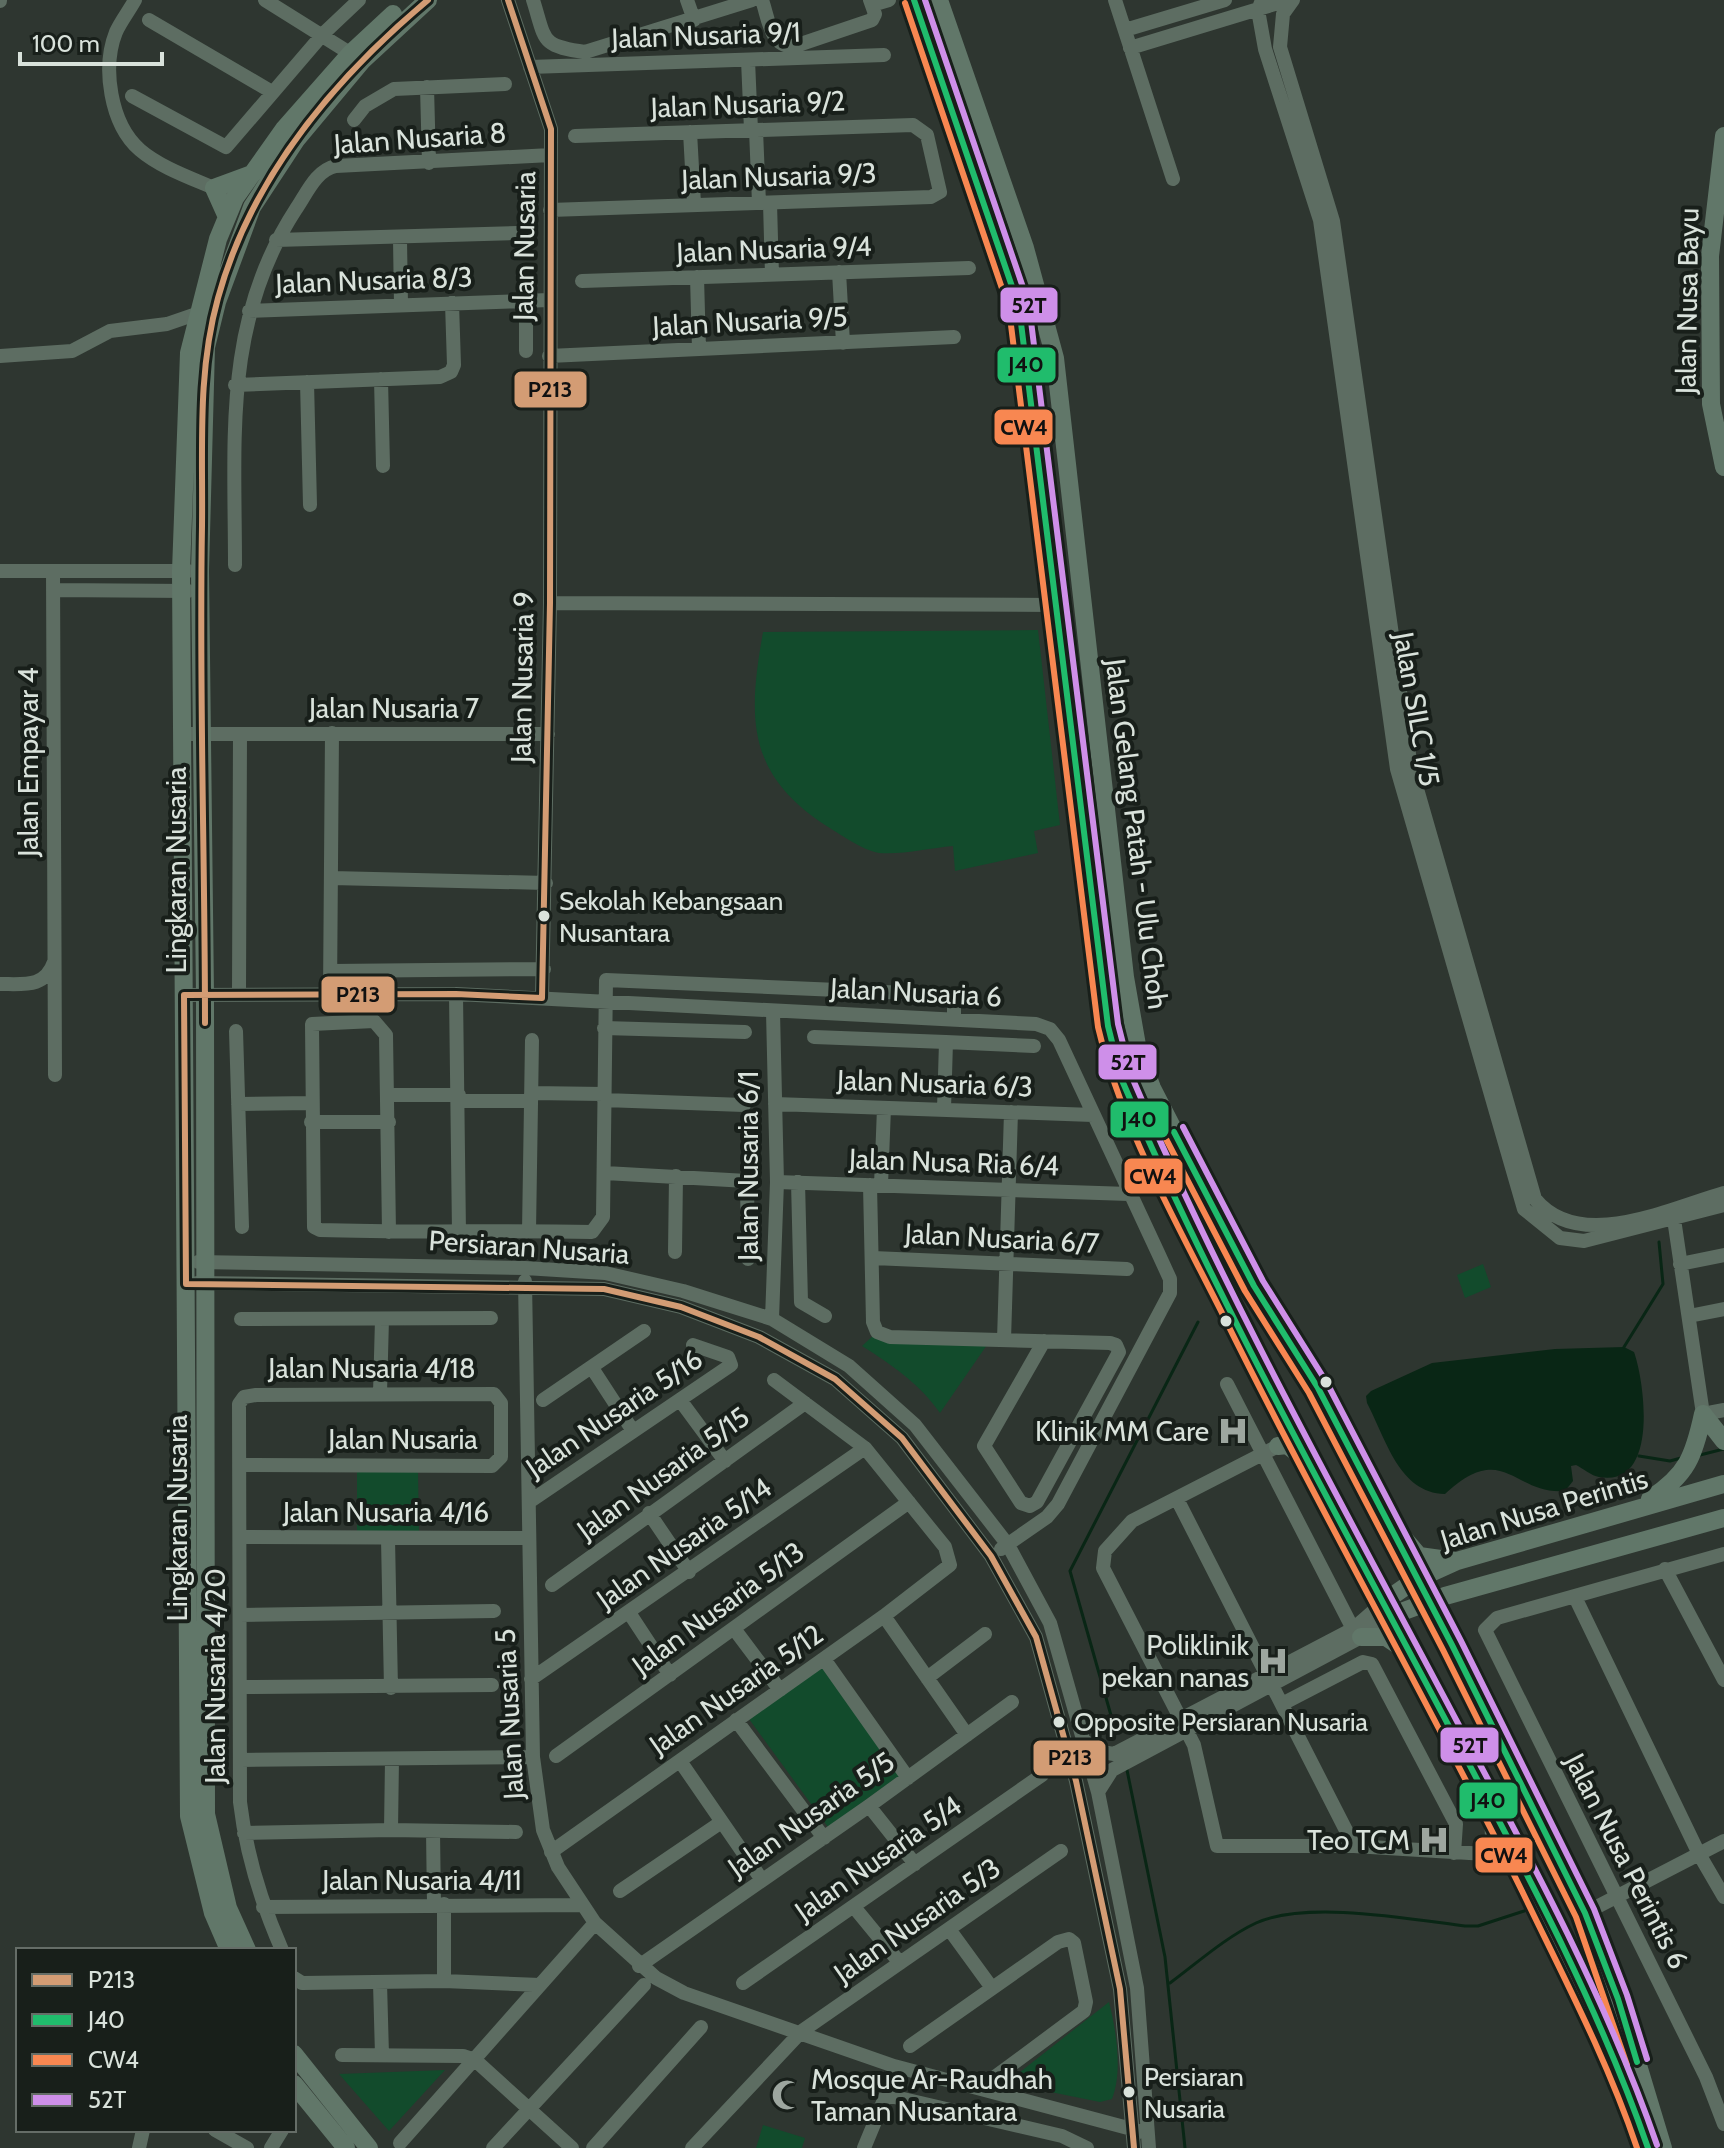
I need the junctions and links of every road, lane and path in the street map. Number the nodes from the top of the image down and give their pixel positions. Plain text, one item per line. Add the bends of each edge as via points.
1 (135, 0) edge
2 (265, 0) edge
3 (359, 0) edge
4 (408, 0) edge
5 (428, 0) edge
6 (508, 0) edge
7 (533, 0) edge
8 (687, 0) edge
9 (752, 0) edge
10 (762, 0) edge
11 (889, 0) edge
12 (900, 0) edge
13 (939, 0) edge
14 (1115, 0) edge
15 (1225, 0) edge
16 (1291, 0) edge
17 (871, 3) edge
18 (1260, 5) edge
19 (916, 7) edge
20 (1178, 14) junction
21 (149, 20) dead end
22 (694, 20) junction
23 (516, 27) junction
24 (1125, 30) junction
25 (1183, 32) junction
26 (544, 33) junction
27 (323, 34) junction
28 (1130, 48) junction
29 (884, 55) dead end
30 (356, 57) junction
31 (748, 60) junction
32 (530, 67) junction
33 (505, 84) dead end
34 (427, 87) junction
35 (272, 92) junction
36 (132, 96) dead end
37 (354, 120) dead end
38 (921, 128) joint
39 (754, 130) junction
40 (690, 132) junction
41 (575, 136) dead end
42 (1724, 136) edge
43 (551, 155) junction
44 (429, 163) junction
45 (252, 174) junction
46 (1173, 179) dead end
47 (214, 188) junction
48 (235, 198) junction
49 (765, 203) junction
50 (694, 204) junction
51 (252, 207) junction
52 (550, 210) junction
53 (227, 217) junction
54 (517, 233) dead end
55 (400, 239) junction
56 (276, 240) junction
57 (969, 268) dead end
58 (839, 272) junction
59 (772, 275) junction
60 (697, 277) junction
61 (582, 281) dead end
62 (549, 300) junction
63 (526, 301) junction
64 (452, 303) junction
65 (401, 305) junction
66 (249, 311) junction
67 (196, 314) junction
68 (158, 325) junction
69 (954, 337) dead end
70 (843, 343) junction
71 (699, 349) junction
72 (526, 351) dead end
73 (189, 353) junction
74 (0, 356) edge
75 (549, 356) junction
76 (381, 379) junction
77 (307, 382) junction
78 (235, 385) junction
79 (383, 466) dead end
80 (1724, 467) edge
81 (310, 505) dead end
82 (235, 565) dead end
83 (0, 571) edge
84 (53, 571) junction
85 (181, 571) junction
86 (200, 571) junction
87 (53, 590) junction
88 (181, 591) junction
89 (201, 591) junction
90 (550, 603) junction
91 (1055, 605) junction
92 (332, 733) junction
93 (183, 734) junction
94 (203, 734) junction
95 (548, 734) junction
96 (240, 735) junction
97 (332, 878) junction
98 (546, 883) junction
99 (55, 954) junction
100 (544, 969) junction
101 (331, 971) junction
102 (0, 984) edge
103 (239, 993) junction
104 (330, 994) junction
105 (456, 994) junction
106 (184, 995) junction
107 (205, 995) junction
108 (542, 998) junction
109 (606, 1002) junction
110 (773, 1012) junction
111 (954, 1020) junction
112 (604, 1028) junction
113 (236, 1031) dead end
114 (745, 1032) dead end
115 (814, 1037) dead end
116 (532, 1040) dead end
117 (946, 1042) junction
118 (1034, 1046) dead end
119 (55, 1075) dead end
120 (388, 1095) junction
121 (531, 1097) junction
122 (604, 1097) junction
123 (459, 1098) junction
124 (312, 1103) junction
125 (238, 1104) junction
126 (775, 1104) junction
127 (744, 1105) dead end
128 (884, 1108) junction
129 (944, 1109) junction
130 (1011, 1112) junction
131 (1093, 1115) junction
132 (311, 1122) junction
133 (389, 1122) junction
134 (605, 1173) junction
135 (676, 1176) junction
136 (777, 1182) junction
137 (798, 1182) junction
138 (876, 1185) junction
139 (1007, 1190) junction
140 (1724, 1193) edge
141 (1129, 1194) junction
142 (1724, 1205) edge
143 (1674, 1219) junction
144 (242, 1227) dead end
145 (529, 1231) junction
146 (389, 1232) junction
147 (459, 1233) junction
148 (675, 1252) dead end
149 (1724, 1255) edge
150 (873, 1258) junction
151 (748, 1259) dead end
152 (195, 1262) junction
153 (1680, 1264) junction
154 (1005, 1266) junction
155 (525, 1268) junction
156 (1127, 1269) dead end
157 (195, 1283) junction
158 (525, 1287) junction
159 (1724, 1309) edge
160 (825, 1316) dead end
161 (1689, 1316) junction
162 (491, 1318) dead end
163 (241, 1319) dead end
164 (382, 1319) junction
165 (772, 1319) junction
166 (644, 1331) dead end
167 (1004, 1340) junction
168 (1044, 1341) junction
169 (693, 1345) dead end
170 (592, 1368) junction
171 (774, 1380) dead end
172 (1227, 1384) dead end
173 (380, 1393) junction
174 (244, 1397) joint
175 (499, 1397) joint
176 (543, 1400) dead end
177 (680, 1400) junction
178 (805, 1403) junction
179 (1280, 1407) junction
180 (1724, 1410) edge
181 (1703, 1414) junction
182 (633, 1431) junction
183 (1723, 1440) edge
184 (865, 1448) junction
185 (1270, 1450) junction
186 (725, 1461) junction
187 (242, 1465) junction
188 (1314, 1471) junction
189 (1364, 1476) junction
190 (1724, 1484) edge
191 (1177, 1499) junction
192 (529, 1502) junction
193 (909, 1502) junction
194 (1633, 1510) junction
195 (649, 1513) junction
196 (1724, 1518) edge
197 (242, 1537) junction
198 (529, 1538) junction
199 (388, 1539) junction
200 (1008, 1545) junction
201 (1724, 1554) edge
202 (991, 1556) junction
203 (1457, 1561) junction
204 (1665, 1569) junction
205 (689, 1572) junction
206 (1415, 1580) junction
207 (1496, 1583) junction
208 (552, 1585) dead end
209 (1575, 1597) junction
210 (1426, 1603) junction
211 (1389, 1608) junction
212 (494, 1611) dead end
213 (387, 1612) junction
214 (630, 1614) junction
215 (240, 1615) junction
216 (884, 1616) junction
217 (735, 1630) junction
218 (1357, 1633) junction
219 (985, 1634) dead end
220 (1452, 1645) junction
221 (1718, 1656) edge
222 (824, 1659) junction
223 (1416, 1659) junction
224 (670, 1675) junction
225 (927, 1678) junction
226 (531, 1679) junction
227 (1269, 1679) junction
228 (1724, 1680) edge
229 (492, 1685) dead end
230 (242, 1687) junction
231 (391, 1688) junction
232 (780, 1690) junction
233 (1012, 1702) dead end
234 (1282, 1704) junction
235 (736, 1720) junction
236 (1183, 1724) junction
237 (967, 1735) junction
238 (1083, 1739) junction
239 (556, 1756) dead end
240 (533, 1757) junction
241 (392, 1759) junction
242 (241, 1760) junction
243 (680, 1761) junction
244 (1042, 1775) dead end
245 (908, 1778) junction
246 (1098, 1792) junction
247 (869, 1806) junction
248 (1491, 1806) junction
249 (720, 1823) junction
250 (391, 1830) junction
251 (433, 1831) junction
252 (516, 1832) dead end
253 (244, 1833) junction
254 (824, 1838) junction
255 (1724, 1841) edge
256 (1354, 1846) junction
257 (1061, 1851) dead end
258 (551, 1852) junction
259 (1454, 1853) junction
260 (1486, 1854) junction
261 (1699, 1854) junction
262 (915, 1864) junction
263 (1521, 1867) junction
264 (762, 1880) junction
265 (620, 1891) dead end
266 (1724, 1897) edge
267 (1617, 1898) junction
268 (439, 1904) junction
269 (581, 1905) junction
270 (263, 1907) junction
271 (854, 1907) junction
272 (1585, 1913) junction
273 (595, 1923) junction
274 (949, 1929) junction
275 (228, 1948) edge
276 (246, 1948) edge
277 (281, 1948) edge
278 (900, 1963) junction
279 (639, 1966) junction
280 (296, 1979) edge
281 (444, 1981) junction
282 (380, 1983) junction
283 (743, 1983) dead end
284 (540, 1985) junction
285 (644, 1985) dead end
286 (992, 1988) junction
287 (701, 2027) dead end
288 (802, 2031) junction
289 (910, 2046) dead end
290 (342, 2055) dead end
291 (382, 2055) junction
292 (296, 2057) edge
293 (475, 2060) junction
294 (894, 2066) junction
295 (296, 2086) edge
296 (980, 2088) junction
297 (886, 2095) junction
298 (529, 2109) junction
299 (1723, 2119) edge
300 (1141, 2131) junction
301 (219, 2132) edge
302 (400, 2143) dead end
303 (247, 2148) edge
304 (346, 2148) edge
305 (369, 2148) edge
306 (493, 2148) edge
307 (572, 2148) edge
308 (593, 2148) edge
309 (692, 2148) edge
310 (864, 2148) edge
311 (1087, 2148) edge
312 (1134, 2148) edge
313 (1149, 2148) edge
314 (1648, 2148) edge
315 (1663, 2148) edge

1 - 47 street via 110,55 120,118 139,149
2 - 27 street
3 - 27 street
4 - 30 main road, Lingkaran Nusaria
5 - 30 main road, Lingkaran Nusaria
6 - 23 street, Jalan Nusaria
7 - 26 street
8 - 22 street
9 - 22 street
10 - 17 street via 777,42 784,47 872,20
11 - 17 street
12 - 19 street
13 - 189 main road, Jalan Gelang Patah - Ulu Choh via 1025,248 1055,358 1125,977 1138,1051 1254,1286 1318,1388
14 - 24 street
15 - 20 street
16 - 18 street
16 - 140 street, Jalan SILC 1/5 via 1283,14 1280,47 1333,221 1411,768 1535,1199 1561,1220 1601,1227
18 - 25 street
18 - 143 street, Jalan SILC 1/5 via 1265,49 1320,220 1397,769 1524,1209 1560,1238 1584,1241
19 - 91 main road, Jalan Gelang Patah - Ulu Choh via 1019,307
20 - 24 street
20 - 25 street
21 - 35 street
22 - 26 street via 585,52 557,48
23 - 26 street
23 - 32 street, Jalan Nusaria
24 - 28 street
25 - 28 street
27 - 30 street
27 - 35 street
28 - 46 street
29 - 31 street, Jalan Nusaria 9/1
30 - 45 main road, Lingkaran Nusaria via 284,129
30 - 51 main road, Lingkaran Nusaria
31 - 32 street, Jalan Nusaria 9/1
31 - 39 street
32 - 43 street, Jalan Nusaria via 551,129
33 - 34 street
34 - 37 street via 390,90
34 - 44 street
35 - 36 street via 226,147
38 - 39 street, Jalan Nusaria 9/2
38 - 49 street, Jalan Nusaria 9/3 via 940,182 940,192 931,197
39 - 40 street, Jalan Nusaria 9/2
39 - 49 street
40 - 41 street, Jalan Nusaria 9/2
40 - 50 street
42 - 80 main road, Jalan Nusa Bayu via 1710,256 1711,404
43 - 44 street, Jalan Nusaria 8
43 - 52 street, Jalan Nusaria
44 - 56 street, Jalan Nusaria 8 via 325,168
45 - 47 main road
45 - 48 main road, Lingkaran Nusaria
47 - 48 street
47 - 53 main road
48 - 51 street
48 - 53 main road, Lingkaran Nusaria
49 - 50 street, Jalan Nusaria 9/3
49 - 59 street
50 - 52 street, Jalan Nusaria 9/3
51 - 86 main road, Lingkaran Nusaria via 206,347
52 - 62 street, Jalan Nusaria
53 - 67 main road, Lingkaran Nusaria
54 - 55 street
55 - 56 street
55 - 65 street
56 - 66 street, Jalan Nusaria 8
57 - 58 street, Jalan Nusaria 9/4
58 - 59 street, Jalan Nusaria 9/4
58 - 70 street
59 - 60 street, Jalan Nusaria 9/4
60 - 61 street, Jalan Nusaria 9/4
60 - 71 street
62 - 63 street, Jalan Nusaria 8/3
62 - 75 street, Jalan Nusaria
63 - 64 street, Jalan Nusaria 8/3
63 - 72 street
64 - 65 street, Jalan Nusaria 8/3
64 - 76 street via 451,372
65 - 66 street, Jalan Nusaria 8/3
66 - 78 street, Jalan Nusaria 8
67 - 68 street
67 - 73 main road, Lingkaran Nusaria
68 - 73 street via 181,334
68 - 74 street via 110,331 57,354
69 - 70 street, Jalan Nusaria 9/5
70 - 71 street, Jalan Nusaria 9/5
71 - 75 street, Jalan Nusaria 9/5
73 - 85 main road, Lingkaran Nusaria
75 - 90 street, Jalan Nusaria 9
76 - 77 street
76 - 79 street
77 - 78 street
77 - 81 street
78 - 82 street, Jalan Nusaria 8
83 - 84 street
84 - 85 street
84 - 87 street, Jalan Empayar 4
85 - 86 street
85 - 88 main road, Lingkaran Nusaria
86 - 89 main road, Lingkaran Nusaria
87 - 88 street
87 - 99 street, Jalan Empayar 4
88 - 89 street
88 - 93 main road, Lingkaran Nusaria
89 - 94 main road, Lingkaran Nusaria
90 - 91 street
90 - 95 street, Jalan Nusaria 9
91 - 179 main road, Jalan Gelang Patah - Ulu Choh via 1108,1026 1121,1078
92 - 95 street, Jalan Nusaria 7
92 - 96 street, Jalan Nusaria 7
92 - 97 street
93 - 94 street, Jalan Nusaria 7
93 - 106 main road, Lingkaran Nusaria
94 - 96 street, Jalan Nusaria 7
94 - 107 main road, Lingkaran Nusaria
95 - 98 street, Jalan Nusaria 9
96 - 103 street
97 - 98 street
97 - 101 street
98 - 100 street, Jalan Nusaria 9
99 - 102 street via 48,977 37,983
99 - 119 street, Jalan Empayar 4
100 - 101 street
100 - 108 street, Jalan Nusaria 9
101 - 104 street
103 - 104 street, Jalan Nusaria 6
103 - 107 street, Jalan Nusaria 6
104 - 105 street, Jalan Nusaria 6
105 - 108 street, Jalan Nusaria 6
105 - 123 street
106 - 107 street, Jalan Nusaria 6
106 - 152 main road, Lingkaran Nusaria
107 - 152 main road, Lingkaran Nusaria
108 - 109 street, Jalan Nusaria 6
109 - 110 street, Jalan Nusaria 6
109 - 111 street via 606,980 954,995
109 - 112 street
110 - 111 street, Jalan Nusaria 6
110 - 126 street, Jalan Nusaria 6/1
111 - 131 street, Jalan Nusaria 6 via 1050,1029
112 - 114 street
112 - 122 street
113 - 125 street
115 - 117 street
116 - 121 street
117 - 118 street
117 - 129 street
120 - 123 street
120 - 124 street via 386,1035 381,1026 374,1021 312,1024
120 - 133 street
121 - 122 street
121 - 123 street
121 - 145 street
122 - 127 street
122 - 134 street
123 - 147 street
124 - 125 street
124 - 132 street
125 - 144 street
126 - 128 street, Jalan Nusaria 6/3
126 - 136 street, Jalan Nusaria 6/1
128 - 129 street, Jalan Nusaria 6/3
128 - 138 street
129 - 130 street, Jalan Nusaria 6/3
130 - 131 street, Jalan Nusaria 6/3
130 - 139 street
131 - 141 street, Jalan Nusaria 6
132 - 133 street
132 - 146 street via 314,1227
133 - 146 street
134 - 135 street
134 - 145 street via 603,1217 592,1232
135 - 148 street
135 - 151 street via 747,1181
136 - 137 street, Jalan Nusa Ria 6/4
136 - 165 street, Jalan Nusaria 6/1
137 - 138 street, Jalan Nusa Ria 6/4
137 - 160 street via 801,1302
138 - 139 street, Jalan Nusa Ria 6/4
138 - 150 street
139 - 141 street, Jalan Nusa Ria 6/4
139 - 154 street
141 - 200 street, Jalan Nusaria 6 via 1170,1279 1170,1293 1058,1504
142 - 143 street, Jalan SILC 1/5
143 - 153 street
145 - 147 street
146 - 147 street
149 - 153 street
150 - 154 street, Jalan Nusaria 6/7
150 - 167 street via 877,1332 890,1337
152 - 155 street, Persiaran Nusaria
152 - 157 main road, Lingkaran Nusaria
153 - 161 street
154 - 156 street, Jalan Nusaria 6/7
154 - 167 street
155 - 158 street
155 - 165 street, Persiaran Nusaria via 605,1273
157 - 158 street, Persiaran Nusaria
157 - 275 main road, Lingkaran Nusaria via 189,1816 213,1913
157 - 276 main road, Lingkaran Nusaria via 206,1814 228,1908
158 - 192 street, Jalan Nusaria 5
158 - 202 street, Persiaran Nusaria via 604,1289 681,1307 759,1337 835,1379 902,1438
159 - 161 street
161 - 181 street
162 - 164 street
163 - 164 street
164 - 173 street, Jalan Nusaria
165 - 200 street, Persiaran Nusaria via 849,1366 915,1425
166 - 170 street
167 - 168 street
168 - 168 street via 984,1446 1021,1503 1030,1506 1037,1502 1119,1352 1116,1345
169 - 177 street, Jalan Nusaria 5/16 via 728,1357 731,1365
170 - 176 street
170 - 182 street
171 - 178 street
172 - 185 street
173 - 174 street, Jalan Nusaria 4/18
173 - 175 street, Jalan Nusaria 4/18
174 - 187 street, Jalan Nusaria 4/20 via 239,1404
175 - 187 street, Jalan Nusaria via 501,1457 492,1466
177 - 182 street, Jalan Nusaria 5/16
177 - 186 street
178 - 184 street
178 - 186 street, Jalan Nusaria 5/15
179 - 185 main road via 1287,1432
179 - 188 main road, Jalan Gelang Patah - Ulu Choh
180 - 181 street
181 - 183 main road
181 - 194 main road via 1689,1464 1668,1487
182 - 192 street, Jalan Nusaria 5/16
184 - 193 street
184 - 205 street, Jalan Nusaria 5/14
185 - 188 main road via 1294,1448
185 - 191 street
185 - 218 street
186 - 195 street, Jalan Nusaria 5/15
187 - 197 street, Jalan Nusaria 4/20
188 - 211 main road, Jalan Gelang Patah - Ulu Choh
189 - 203 main road via 1419,1556
189 - 206 main road, Jalan Gelang Patah - Ulu Choh
190 - 194 main road, Jalan Nusa Perintis
191 - 227 street
191 - 236 street via 1132,1521 1105,1551 1103,1568
192 - 198 street, Jalan Nusaria 5
193 - 216 street, Jalan Nusaria 5/12 via 945,1547 950,1565
193 - 217 street, Jalan Nusaria 5/13
194 - 203 main road, Jalan Nusa Perintis
195 - 205 street
195 - 208 street, Jalan Nusaria 5/15
196 - 207 main road, Jalan Nusa Perintis
197 - 199 street, Jalan Nusaria 4/16
197 - 215 street, Jalan Nusaria 4/20
198 - 199 street, Jalan Nusaria 4/16
198 - 226 street, Jalan Nusaria 5
199 - 213 street
200 - 202 street
200 - 238 street, Persiaran Nusaria via 1050,1623
201 - 204 street
202 - 300 street, Persiaran Nusaria via 1036,1637 1076,1781 1120,1989
203 - 206 main road, Jalan Nusa Perintis
204 - 209 street
204 - 221 street
205 - 214 street, Jalan Nusaria 5/14
206 - 210 main road, Jalan Gelang Patah - Ulu Choh
206 - 211 main road, Jalan Nusa Perintis
207 - 210 main road, Jalan Nusa Perintis
207 - 220 main road via 1458,1598 1448,1610
209 - 261 street
209 - 267 street, Jalan Nusa Perintis 6 via 1488,1623 1487,1639
210 - 211 main road, Jalan Nusa Perintis
210 - 220 main road, Jalan Gelang Patah - Ulu Choh
211 - 218 street
211 - 223 main road, Jalan Gelang Patah - Ulu Choh
212 - 213 street
213 - 215 street
213 - 231 street
214 - 224 street
214 - 226 street, Jalan Nusaria 5/14
215 - 230 street, Jalan Nusaria 4/20
216 - 222 street, Jalan Nusaria 5/12
216 - 225 street
217 - 224 street, Jalan Nusaria 5/13
217 - 232 street
218 - 223 main road via 1396,1641
218 - 227 street
219 - 225 street
220 - 272 main road, Jalan Gelang Patah - Ulu Choh
221 - 228 street
222 - 232 street, Jalan Nusaria 5/12
222 - 245 street
223 - 248 main road, Jalan Gelang Patah - Ulu Choh
224 - 239 street, Jalan Nusaria 5/13
225 - 237 street
226 - 240 street, Jalan Nusaria 5
227 - 234 street
227 - 236 street
229 - 231 street
230 - 231 street
230 - 242 street, Jalan Nusaria 4/20
232 - 235 street, Jalan Nusaria 5/12
233 - 237 street, Jalan Nusaria 5/5
234 - 256 street
234 - 259 street via 1363,1662 1372,1664 1456,1824
235 - 243 street, Jalan Nusaria 5/12
235 - 254 street
236 - 238 street via 1114,1754 1095,1751
236 - 246 street via 1112,1770
236 - 256 street via 1194,1745 1217,1846
237 - 245 street, Jalan Nusaria 5/5
238 - 246 street, Persiaran Nusaria
240 - 241 street
240 - 258 street, Jalan Nusaria 5
241 - 242 street
241 - 250 street
242 - 253 street, Jalan Nusaria 4/20
243 - 249 street
243 - 258 street, Jalan Nusaria 5/12
244 - 262 street, Jalan Nusaria 5/4
245 - 247 street, Jalan Nusaria 5/5
246 - 300 street, Persiaran Nusaria via 1137,1988
247 - 254 street, Jalan Nusaria 5/5
247 - 262 street
248 - 260 street via 1492,1838
248 - 263 main road, Jalan Gelang Patah - Ulu Choh
249 - 264 street
249 - 265 street
250 - 251 street
250 - 253 street
251 - 252 street
251 - 268 street
253 - 270 street, Jalan Nusaria 4/20
254 - 264 street, Jalan Nusaria 5/5
255 - 261 street
256 - 259 street
257 - 274 street, Jalan Nusaria 5/3
258 - 269 street, Jalan Nusaria 5
259 - 260 street
260 - 263 street
261 - 266 street
261 - 267 street
262 - 271 street, Jalan Nusaria 5/4
263 - 314 main road, Jalan Gelang Patah - Ulu Choh via 1597,2025
264 - 279 street, Jalan Nusaria 5/5
267 - 272 street
267 - 299 street, Jalan Nusa Perintis 6
268 - 269 street, Jalan Nusaria 4/11
268 - 270 street, Jalan Nusaria 4/11
268 - 281 street
269 - 273 street, Jalan Nusaria 5
270 - 277 street, Jalan Nusaria 4/20
271 - 278 street
271 - 283 street, Jalan Nusaria 5/4
272 - 315 main road, Jalan Gelang Patah - Ulu Choh via 1618,1999
273 - 279 street, Jalan Nusaria 5
273 - 284 street
274 - 278 street, Jalan Nusaria 5/3
274 - 286 street
278 - 288 street, Jalan Nusaria 5/3
279 - 288 street, Jalan Nusaria 5 via 684,1993
280 - 282 street
281 - 282 street
281 - 284 street
282 - 291 street
284 - 293 street
285 - 298 street
286 - 289 street
286 - 296 street via 1069,1939 1086,2002 1084,2011
287 - 308 street
288 - 294 street, Jalan Nusaria 5
288 - 309 street, Jalan Nusaria 5/3
290 - 291 street
291 - 293 street
292 - 305 main road
293 - 298 street
293 - 302 street
294 - 296 street, Jalan Nusaria 5
294 - 297 street
295 - 304 main road
296 - 300 street, Jalan Nusaria 5
297 - 310 street
297 - 311 street via 1062,2136
298 - 306 street
298 - 307 street
300 - 312 street, Persiaran Nusaria
300 - 313 street, Persiaran Nusaria
301 - 303 street

